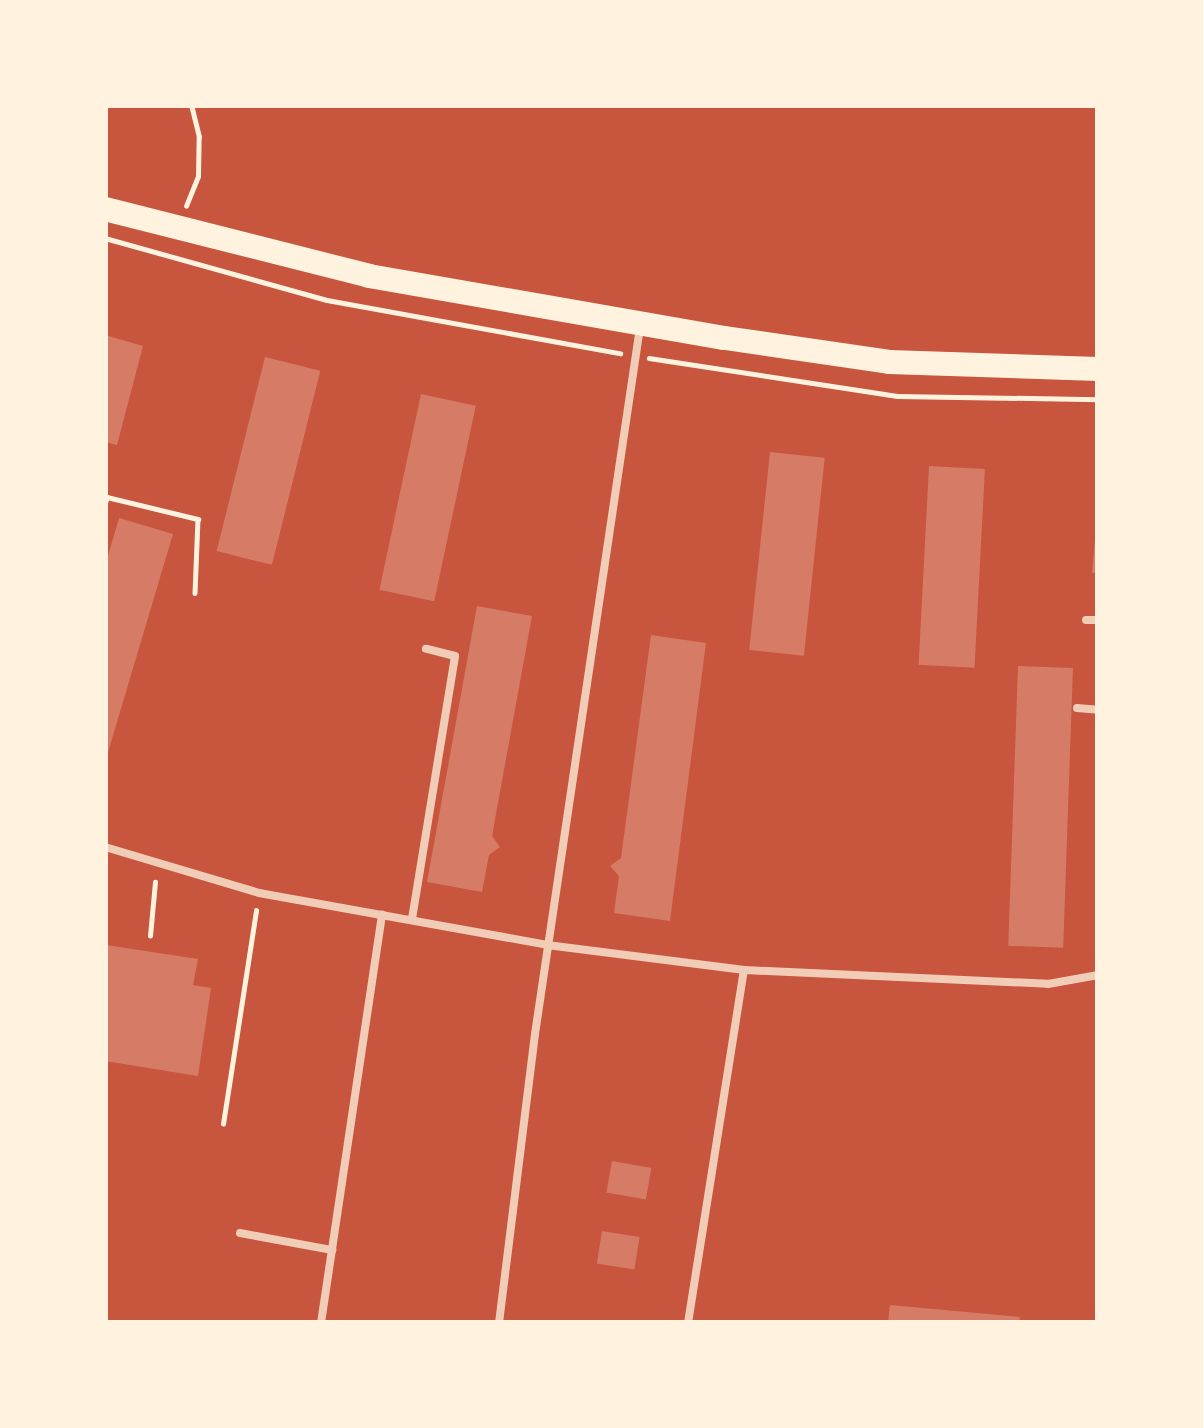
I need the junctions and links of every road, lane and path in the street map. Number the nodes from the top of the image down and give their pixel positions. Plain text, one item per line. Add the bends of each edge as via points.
1 (191, 105) edge
2 (105, 208) edge
3 (181, 229) junction
4 (640, 324) junction
5 (1098, 369) edge
6 (105, 503) edge
7 (195, 593) dead end
8 (1086, 620) dead end
9 (1098, 620) edge
10 (426, 649) dead end
11 (1077, 709) dead end
12 (1098, 710) edge
13 (105, 847) edge
14 (158, 860) junction
15 (259, 893) junction
16 (382, 915) junction
17 (412, 919) junction
18 (150, 936) dead end
19 (547, 945) junction
20 (744, 970) junction
21 (1098, 975) edge
22 (223, 1124) dead end
23 (240, 1233) dead end
24 (332, 1250) junction
25 (321, 1323) edge
26 (499, 1323) edge
27 (688, 1323) edge

1 - 3 path via 198,176
2 - 3 main road
3 - 4 main road via 369,276
4 - 5 main road via 890,362
4 - 19 lane
6 - 7 path via 107,497 198,519
8 - 9 lane
10 - 17 lane via 455,656
11 - 12 lane
13 - 14 lane
14 - 15 lane
14 - 18 path
15 - 16 lane
15 - 22 path
16 - 17 lane
16 - 24 lane
17 - 19 lane
19 - 20 lane
19 - 26 lane
20 - 21 lane via 1048,984
20 - 27 lane
23 - 24 lane
24 - 25 lane

